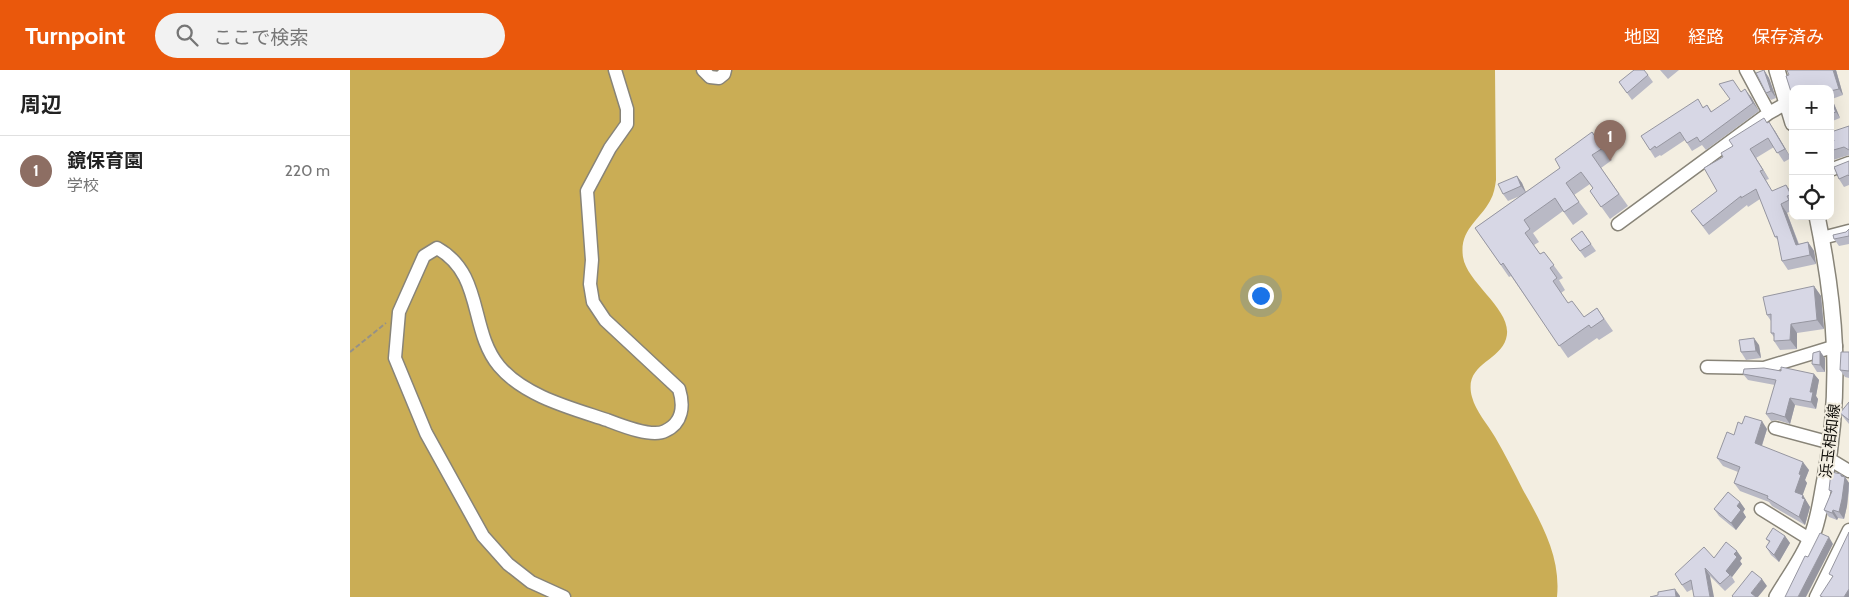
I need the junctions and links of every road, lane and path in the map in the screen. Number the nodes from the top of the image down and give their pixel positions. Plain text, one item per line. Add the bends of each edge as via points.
1 (615, 70) edge
2 (703, 70) edge
3 (725, 70) edge
4 (1746, 70) edge
5 (1777, 70) edge
6 (1787, 103) junction
7 (1789, 110) edge
8 (1769, 113) junction
9 (1849, 163) edge
10 (1834, 169) edge
11 (1819, 220) edge
12 (1618, 224) dead end
13 (1849, 231) edge
14 (1822, 238) junction
15 (399, 312) junction
16 (1836, 346) junction
17 (350, 352) edge
18 (1707, 367) dead end
19 (1775, 428) dead end
20 (1831, 443) junction
21 (1829, 459) junction
22 (1849, 471) edge
23 (1761, 509) dead end
24 (1849, 530) edge
25 (1811, 540) junction
26 (564, 597) edge
27 (1777, 597) edge
28 (1816, 597) edge

1 - 15 street via 627,109 627,124 587,192 593,302 605,320 679,389 683,410 675,424 665,432 655,434 627,427 561,405 508,376 486,343 471,290 461,268 447,253 437,248 424,256
2 - 3 street via 710,77 719,78
4 - 8 street
5 - 6 main road
6 - 7 main road
6 - 8 street
8 - 12 street
9 - 10 street
11 - 14 main road, 浜玉相知線
13 - 14 street
14 - 16 main road, 浜玉相知線
15 - 17 path
15 - 26 street via 395,358 426,433 483,536 523,576
16 - 18 street via 1764,368
16 - 20 main road, 浜玉相知線
19 - 20 street
20 - 21 main road, 浜玉相知線
21 - 22 street
21 - 25 main road, 浜玉相知線
23 - 25 street
24 - 28 street
25 - 27 main road, 浜玉相知線

